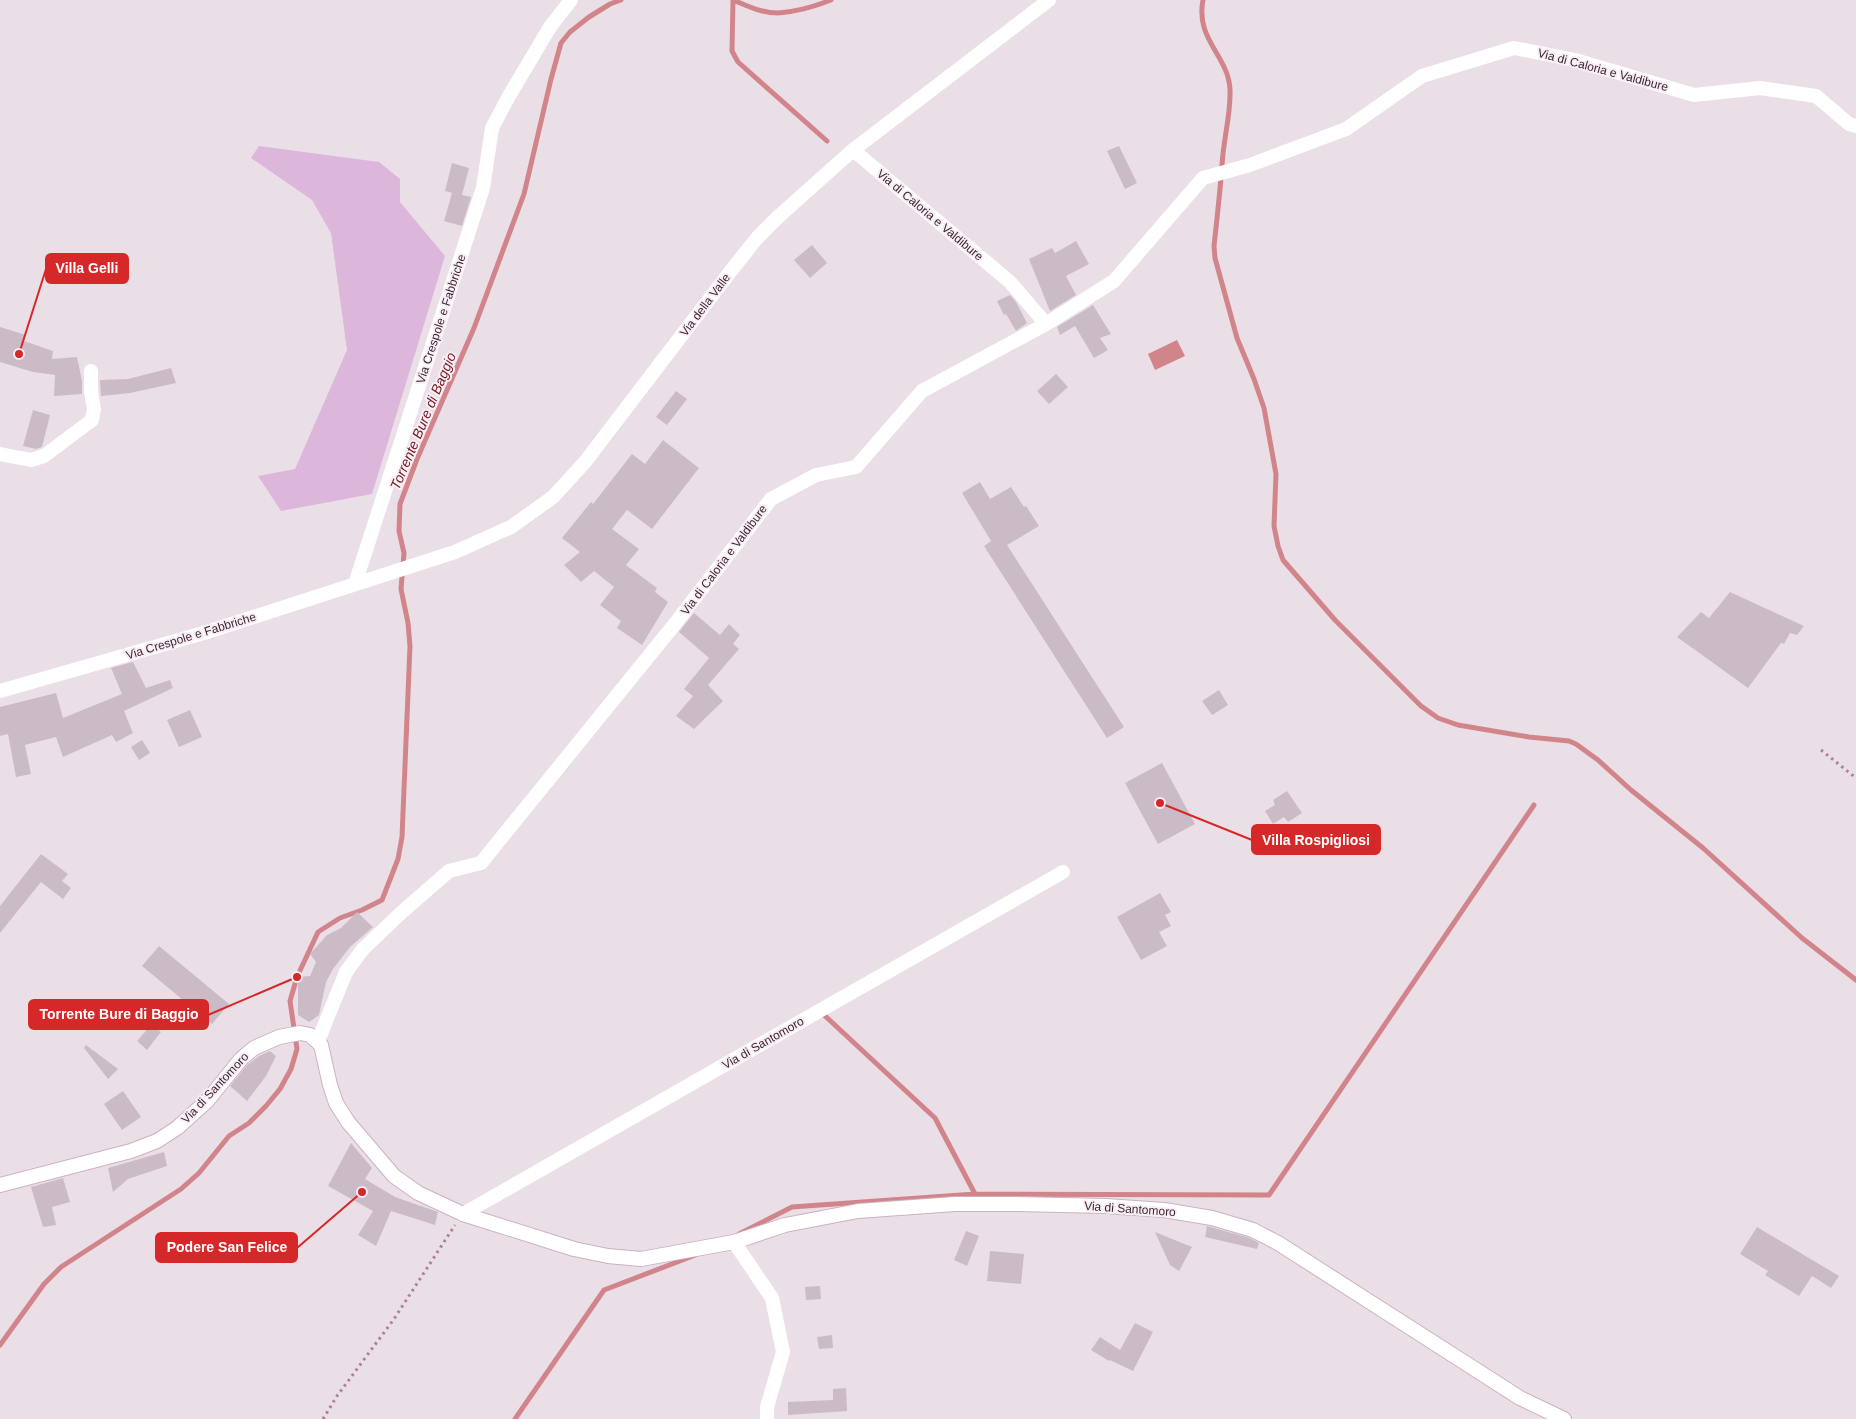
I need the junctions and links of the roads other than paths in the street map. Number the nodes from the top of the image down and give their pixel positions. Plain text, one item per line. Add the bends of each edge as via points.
1 (571, 0) edge
2 (1050, 0) edge
3 (1856, 126) edge
4 (853, 150) junction
5 (1046, 324) junction
6 (91, 371) dead end
7 (0, 454) edge
8 (355, 584) junction
9 (0, 691) edge
10 (1063, 872) dead end
11 (318, 1040) junction
12 (0, 1186) edge
13 (463, 1214) junction
14 (734, 1242) junction
15 (767, 1419) edge
16 (1564, 1419) edge

1 - 8 street, Via Crespole e Fabbriche via 550,27 492,128 483,188
2 - 4 street, Via della Valle
3 - 5 street, Via di Caloria e Valdibure via 1849,124 1816,96 1760,88 1694,95 1575,60 1514,48 1422,76 1346,129 1250,165 1203,178 1114,281
4 - 5 street, Via di Caloria e Valdibure via 1010,282
4 - 8 street, Via della Valle via 757,238 586,462 553,497 492,536 455,552
5 - 11 street, Via di Caloria e Valdibure via 922,390 856,467 816,475 771,499 674,625 481,863 449,871 363,950 346,972
6 - 7 street via 92,420 44,456 31,460
8 - 9 street, Via Crespole e Fabbriche via 207,632
10 - 13 street, Via di Santomoro
11 - 12 street, Via di Santomoro via 300,1033 263,1043 247,1053 206,1100 177,1128 157,1141
11 - 13 street, Via di Santomoro via 324,1050 336,1104 373,1154 394,1176 418,1193
13 - 14 street, Via di Santomoro via 574,1249 608,1256 641,1258
14 - 15 street via 772,1298 783,1352 767,1407
14 - 16 street, Via di Santomoro via 785,1225 858,1211 955,1204 1106,1206 1164,1210 1212,1218 1253,1230 1278,1243 1520,1398

